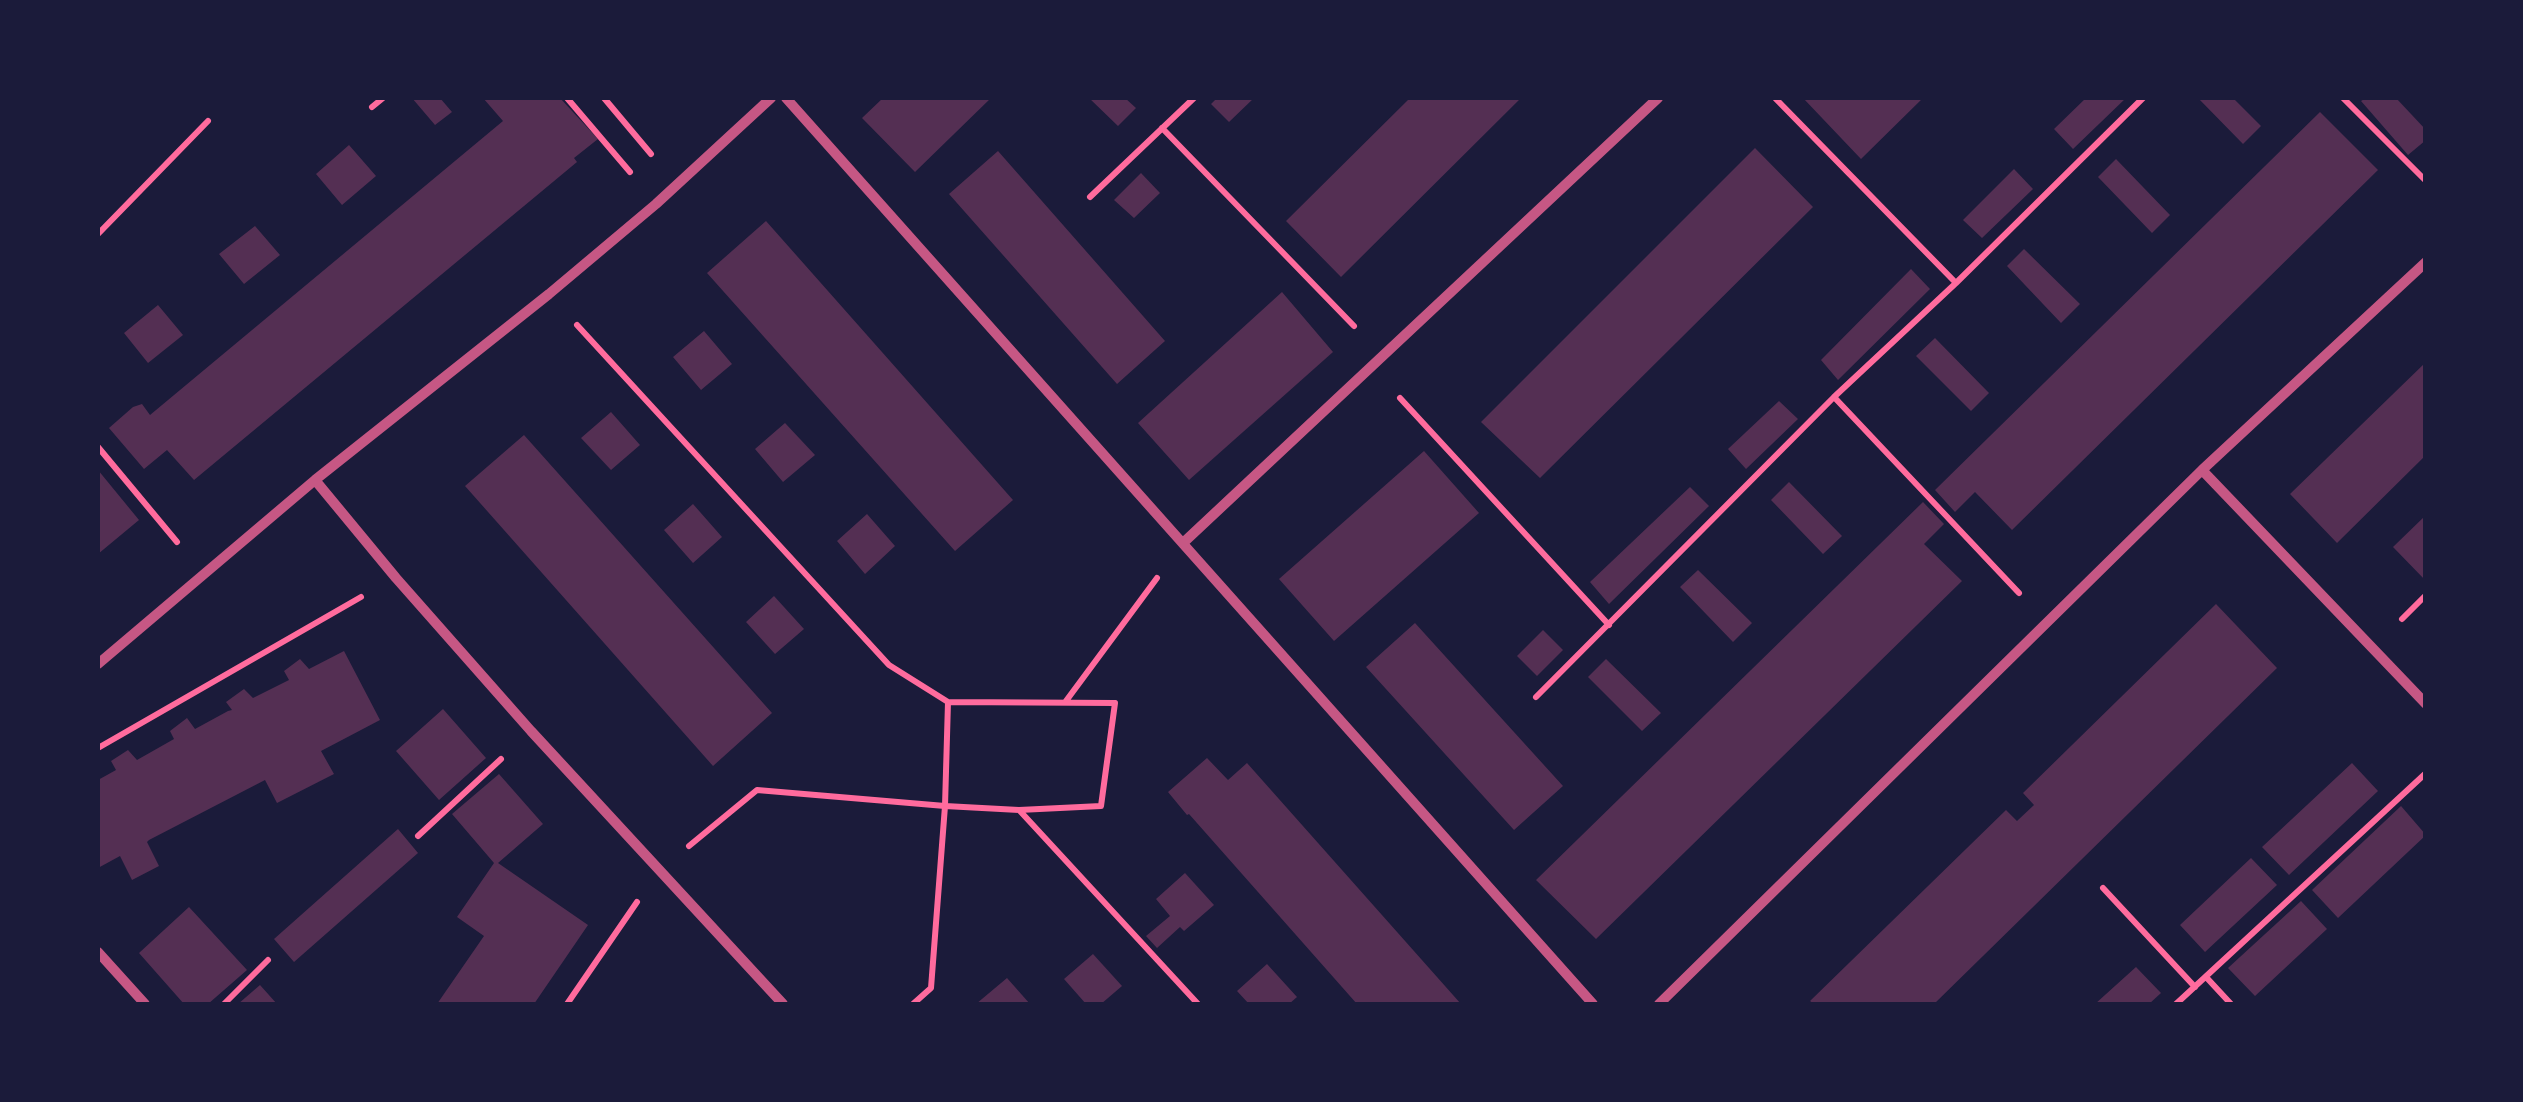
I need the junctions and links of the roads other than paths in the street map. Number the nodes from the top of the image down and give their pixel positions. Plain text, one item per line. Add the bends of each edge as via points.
1 (771, 98) edge
2 (786, 98) edge
3 (1658, 98) edge
4 (2426, 262) edge
5 (2202, 470) junction
6 (314, 480) junction
7 (1183, 543) junction
8 (98, 664) edge
9 (2426, 704) edge
10 (98, 952) edge
11 (144, 1004) edge
12 (783, 1004) edge
13 (1592, 1004) edge
14 (1659, 1004) edge

1 - 6 street via 549,294
2 - 7 street
3 - 7 street
4 - 5 street
5 - 9 street
5 - 14 street
6 - 8 street
6 - 12 street
7 - 13 street
10 - 11 street

